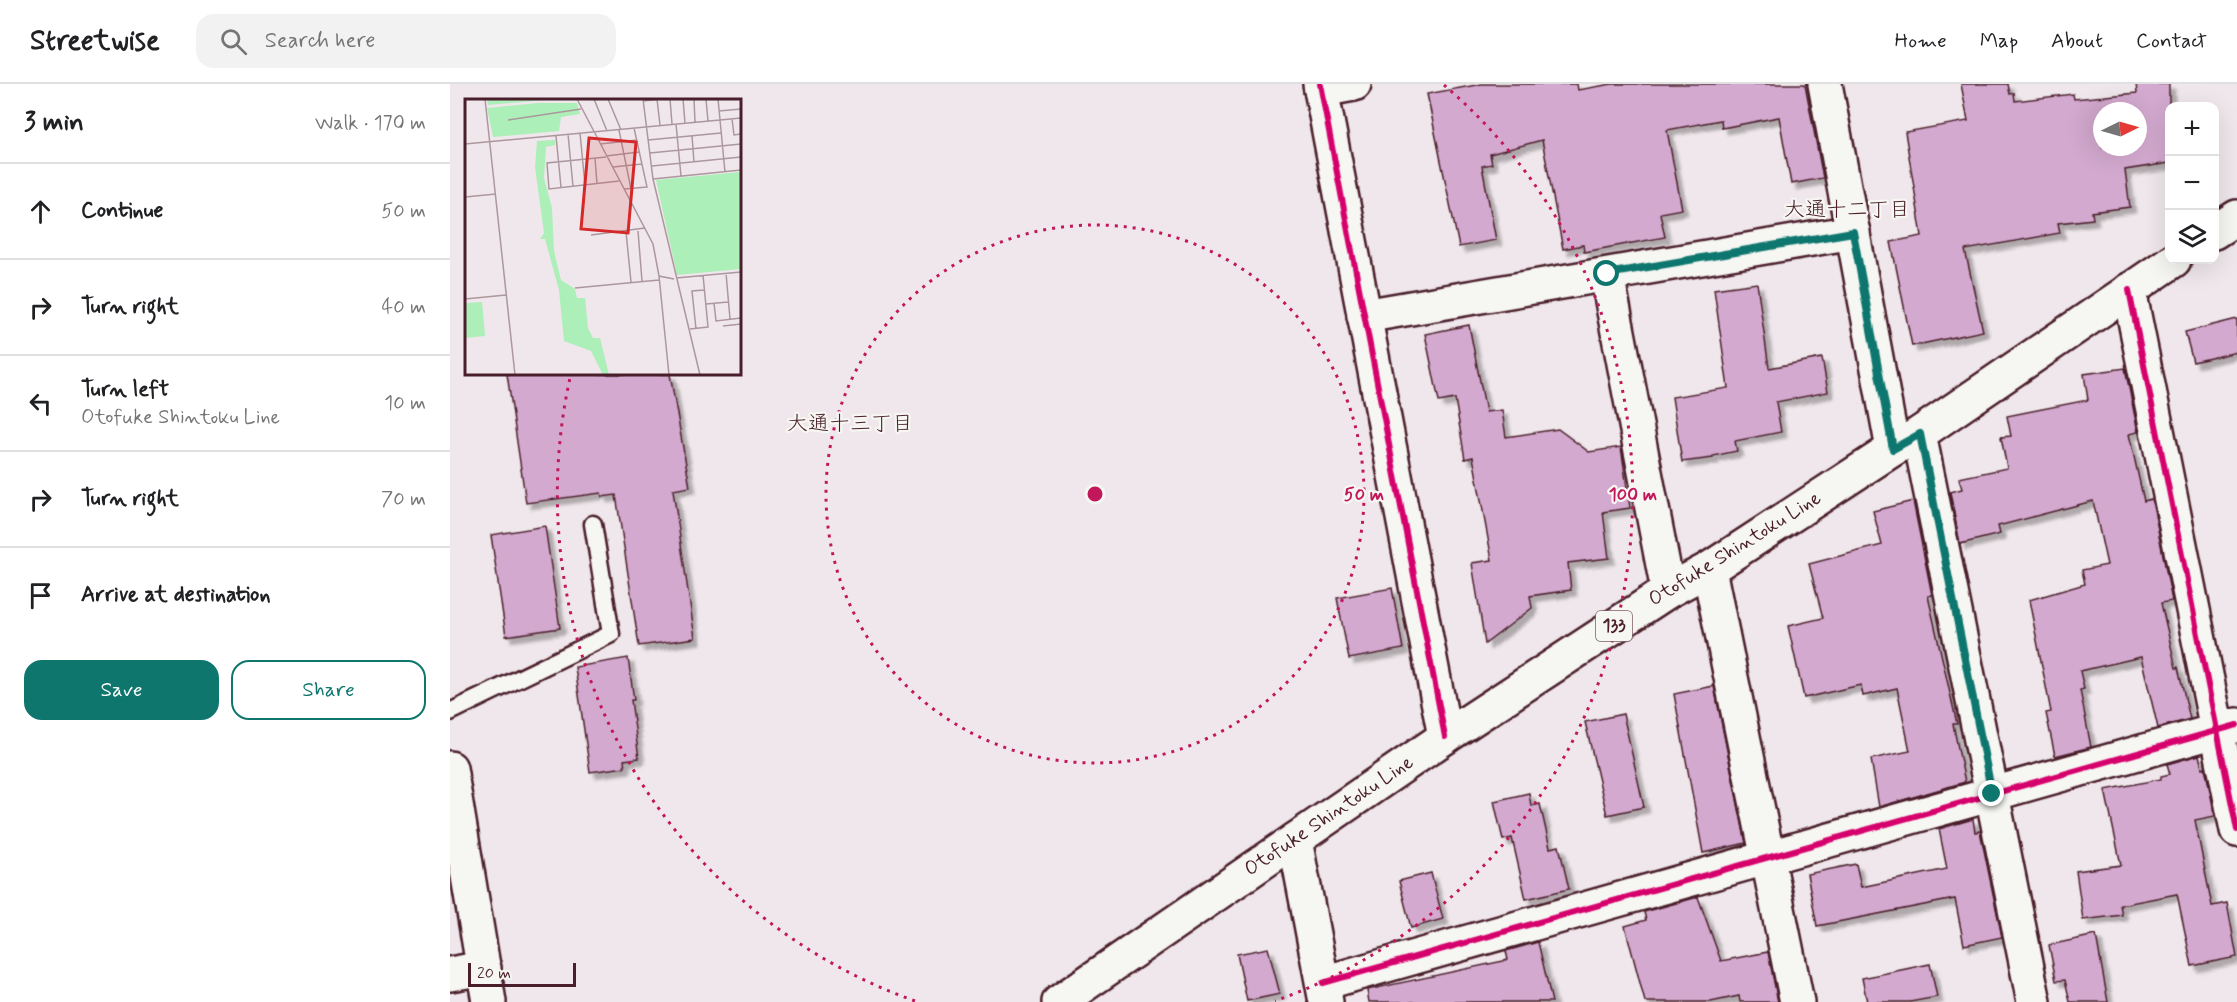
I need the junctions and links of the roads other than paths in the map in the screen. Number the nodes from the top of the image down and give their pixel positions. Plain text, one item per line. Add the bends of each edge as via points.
1 (1354, 84) edge
2 (1825, 84) edge
3 (1321, 87) edge
4 (2237, 217) edge
5 (2219, 229) edge
6 (1853, 232) junction
7 (2168, 264) edge
8 (1607, 274) junction
9 (2130, 290) junction
10 (1365, 316) junction
11 (1906, 441) junction
12 (593, 524) dead end
13 (1709, 569) junction
14 (1668, 591) junction
15 (450, 712) edge
16 (2227, 728) edge
17 (1445, 737) junction
18 (450, 768) edge
19 (1992, 794) junction
20 (2237, 830) edge
21 (1295, 840) junction
22 (1767, 856) junction
23 (484, 968) junction
24 (450, 975) edge
25 (1324, 992) edge
26 (489, 1002) edge
27 (1059, 1002) edge
28 (1797, 1002) edge
29 (2034, 1002) edge

1 - 3 street
2 - 6 street
3 - 10 street
4 - 5 street
6 - 8 street
6 - 11 street
7 - 9 street, Otofuke Shintoku Line / 133
8 - 10 street
8 - 14 street
9 - 11 street, Otofuke Shintoku Line / 133
9 - 16 street
10 - 17 street
11 - 13 street, Otofuke Shintoku Line / 133
11 - 19 street
12 - 15 lane via 610,634
13 - 14 street, Otofuke Shintoku Line / 133
13 - 22 street
14 - 17 street, Otofuke Shintoku Line / 133
16 - 19 street
16 - 20 street
17 - 21 street, Otofuke Shintoku Line / 133
18 - 23 street
19 - 22 street
19 - 29 street
21 - 25 street
21 - 27 street, Otofuke Shintoku Line / 133
22 - 25 street
22 - 28 street
23 - 24 street
23 - 26 street

